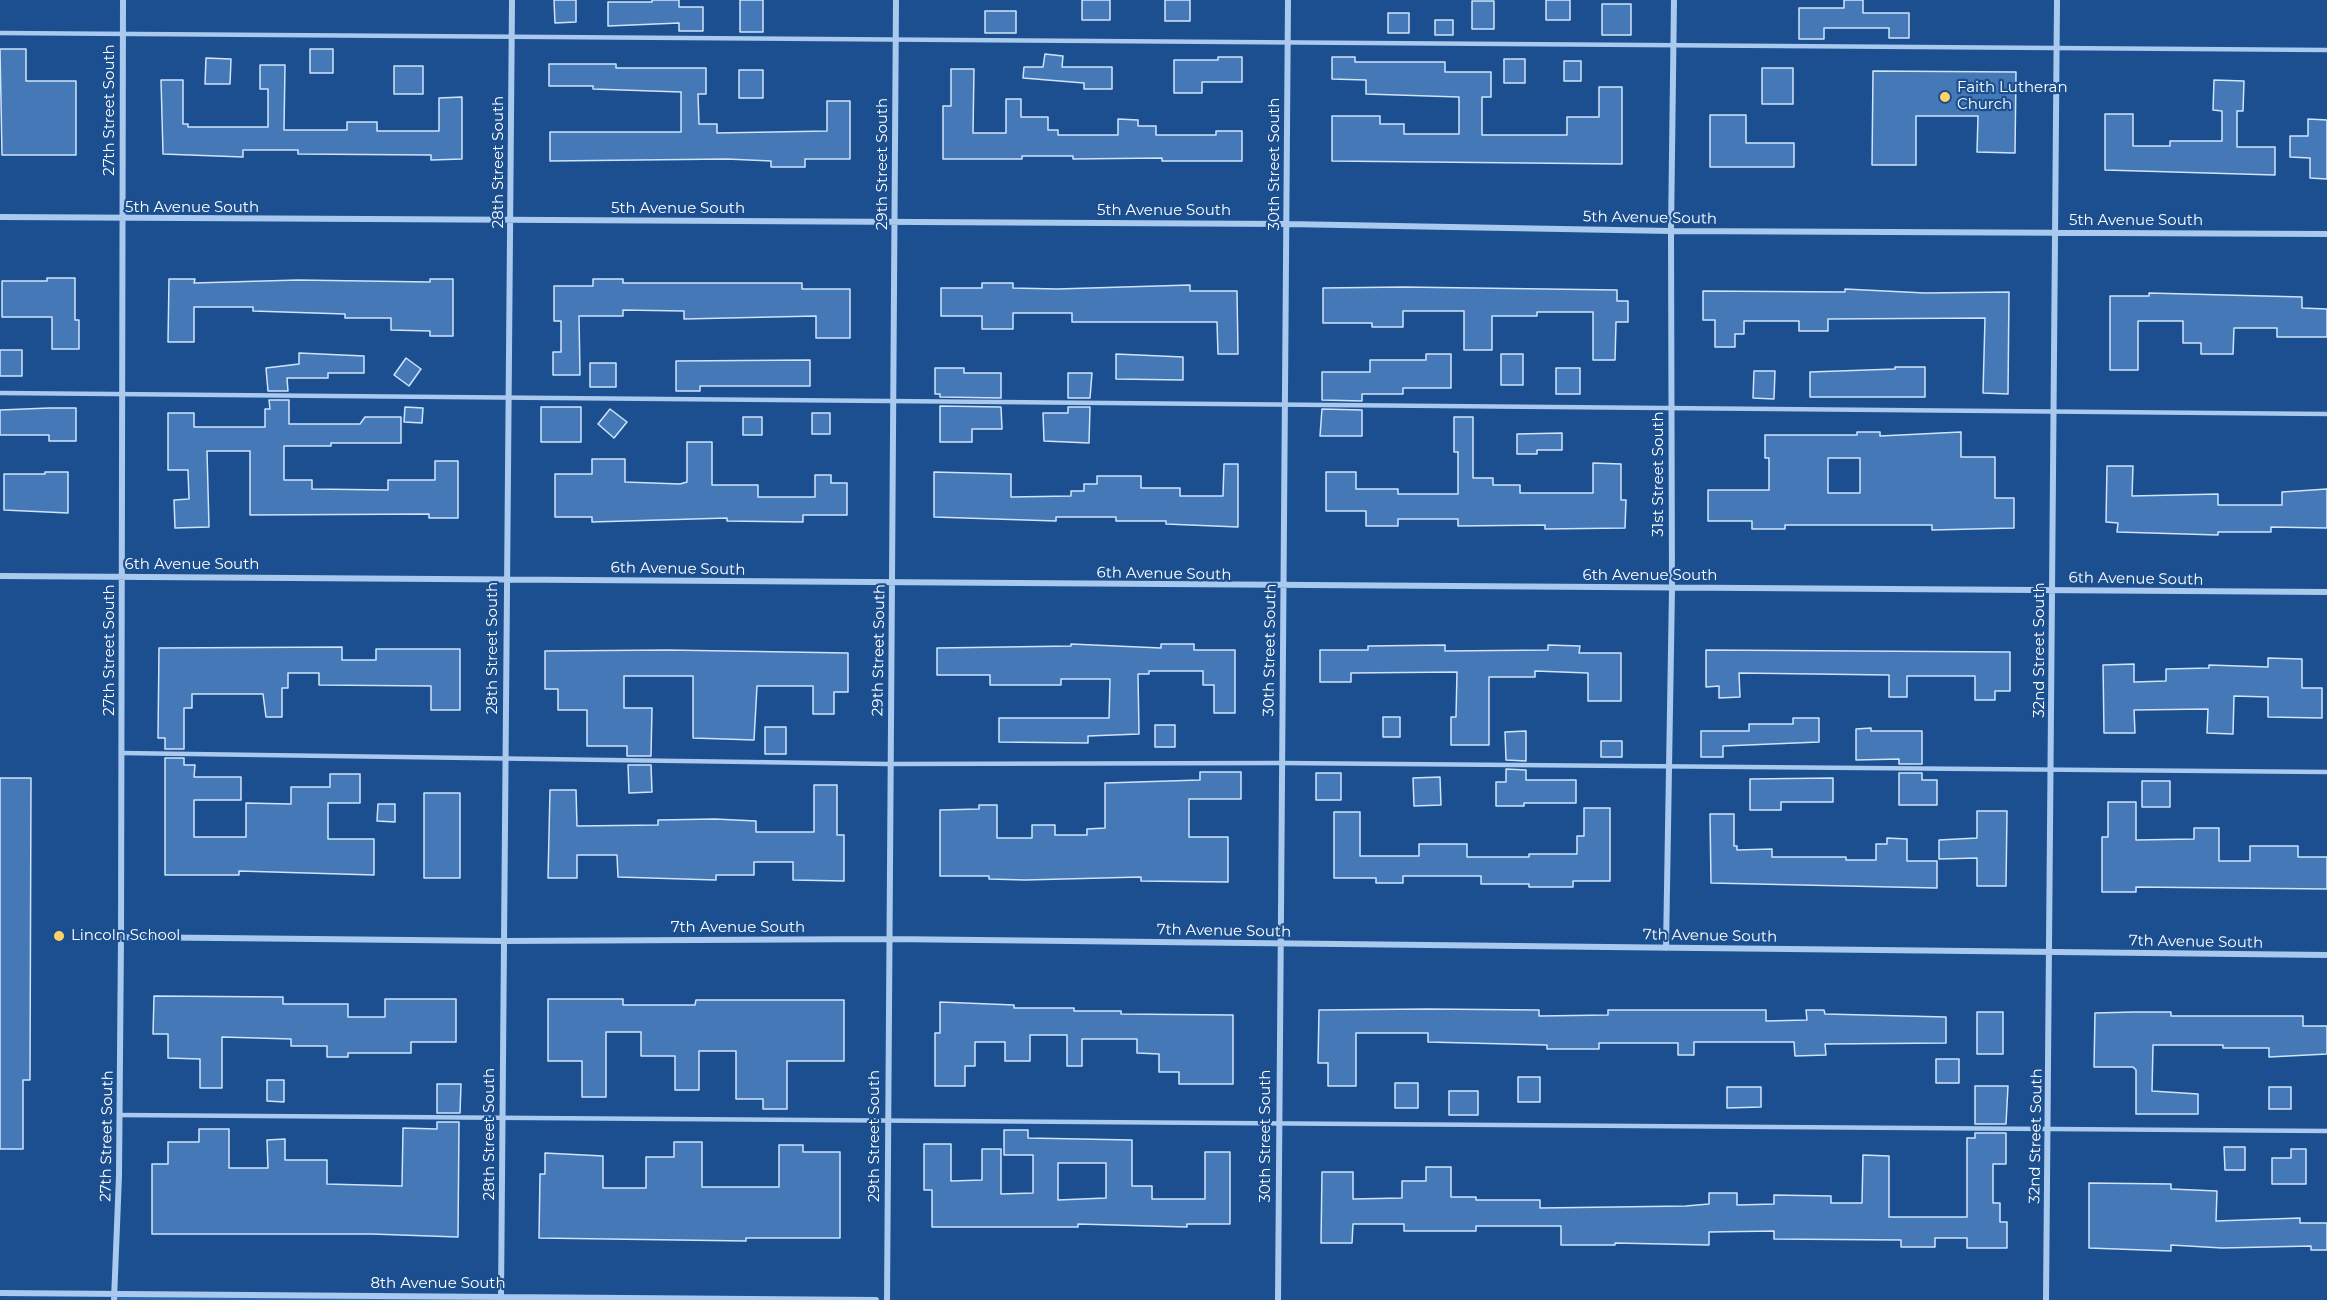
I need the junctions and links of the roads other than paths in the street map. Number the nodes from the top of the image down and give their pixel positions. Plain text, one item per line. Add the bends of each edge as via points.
1 (123, 0) edge
2 (512, 0) edge
3 (896, 0) edge
4 (1288, 0) edge
5 (1674, 0) edge
6 (2057, 0) edge
7 (0, 33) edge
8 (122, 34) junction
9 (512, 36) junction
10 (896, 39) junction
11 (1288, 43) junction
12 (1673, 46) junction
13 (2057, 47) junction
14 (2327, 50) edge
15 (0, 218) edge
16 (122, 219) junction
17 (511, 221) junction
18 (894, 221) junction
19 (1287, 224) junction
20 (1671, 231) junction
21 (2055, 232) junction
22 (2327, 234) edge
23 (0, 393) edge
24 (122, 393) junction
25 (508, 398) junction
26 (893, 403) junction
27 (1284, 406) junction
28 (1671, 408) junction
29 (2054, 413) junction
30 (2327, 414) edge
31 (0, 576) edge
32 (122, 577) junction
33 (506, 579) junction
34 (893, 583) junction
35 (1283, 587) junction
36 (1672, 589) junction
37 (2053, 590) junction
38 (2327, 592) edge
39 (121, 753) junction
40 (505, 760) junction
41 (1281, 763) junction
42 (889, 764) junction
43 (1669, 766) junction
44 (2052, 771) junction
45 (2327, 772) edge
46 (121, 937) junction
47 (888, 939) junction
48 (504, 941) junction
49 (1279, 944) junction
50 (1666, 948) junction
51 (2050, 952) junction
52 (2327, 955) edge
53 (119, 1115) junction
54 (502, 1119) junction
55 (887, 1122) junction
56 (1278, 1124) junction
57 (2048, 1129) junction
58 (2327, 1131) edge
59 (0, 1293) edge
60 (501, 1296) junction
61 (114, 1298) edge
62 (876, 1300) edge
63 (887, 1300) edge
64 (1278, 1300) edge
65 (2046, 1300) edge

1 - 8 street, 27th Street South
2 - 9 street, 28th Street South
3 - 10 street, 29th Street South
4 - 11 street, 30th Street South
5 - 12 street, 31st Street South
6 - 13 street, 32nd Street South
7 - 8 lane
8 - 9 lane
8 - 16 street, 27th Street South
9 - 10 lane
9 - 17 street, 28th Street South
10 - 11 lane
10 - 18 street, 29th Street South
11 - 12 lane
11 - 19 street, 30th Street South
12 - 13 lane
12 - 20 street, 31st Street South
13 - 14 lane
13 - 21 street, 32nd Street South
15 - 16 street, 5th Avenue South
16 - 17 street, 5th Avenue South
16 - 24 street, 27th Street South
17 - 18 street, 5th Avenue South
17 - 25 street, 28th Street South
18 - 19 street, 5th Avenue South
18 - 26 street, 29th Street South
19 - 20 street, 5th Avenue South
19 - 27 street, 30th Street South
20 - 21 street, 5th Avenue South
20 - 28 street, 31st Street South
21 - 22 street, 5th Avenue South
21 - 29 street, 32nd Street South
23 - 24 lane
24 - 25 lane
24 - 32 street, 27th Street South
25 - 26 lane
25 - 33 street, 28th Street South
26 - 27 lane
26 - 34 street, 29th Street South
27 - 28 lane
27 - 35 street, 30th Street South
28 - 29 lane
28 - 36 street, 31st Street South
29 - 30 lane
29 - 37 street, 32nd Street South
31 - 32 street, 6th Avenue South
32 - 33 street, 6th Avenue South
32 - 39 street, 27th Street South
33 - 34 street, 6th Avenue South
33 - 40 street, 28th Street South
34 - 35 street, 6th Avenue South
34 - 42 street, 29th Street South
35 - 36 street, 6th Avenue South
35 - 41 street, 30th Street South
36 - 37 street, 6th Avenue South
36 - 43 street, 31st Street South
37 - 38 street, 6th Avenue South
37 - 44 street, 32nd Street South
39 - 40 lane
39 - 46 street, 27th Street South
40 - 42 lane
40 - 48 street, 28th Street South
41 - 42 lane
41 - 43 lane
41 - 49 street, 30th Street South
42 - 47 street, 29th Street South
43 - 44 lane
43 - 50 street, 31st Street South
44 - 45 lane
44 - 51 street, 32nd Street South
46 - 48 street, 7th Avenue South
46 - 53 street, 27th Street South
47 - 48 street, 7th Avenue South
47 - 49 street, 7th Avenue South
47 - 55 street, 29th Street South
48 - 54 street, 28th Street South
49 - 50 street, 7th Avenue South
49 - 56 street, 30th Street South
50 - 51 street, 7th Avenue South
51 - 52 street, 7th Avenue South
51 - 57 street, 32nd Street South
53 - 54 lane
53 - 61 street, 27th Street South
54 - 55 lane
54 - 60 street, 28th Street South
55 - 56 lane
55 - 63 street, 29th Street South
56 - 57 lane
56 - 64 street, 30th Street South
57 - 58 lane
57 - 65 street, 32nd Street South
59 - 61 street, 8th Avenue South
60 - 61 street, 8th Avenue South
60 - 62 street, 8th Avenue South

